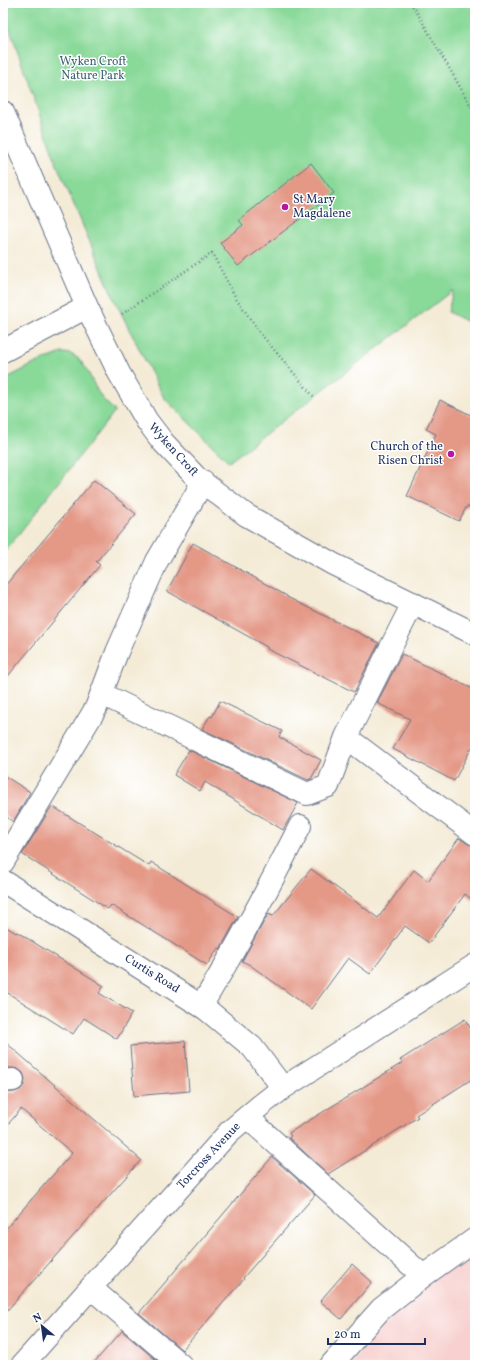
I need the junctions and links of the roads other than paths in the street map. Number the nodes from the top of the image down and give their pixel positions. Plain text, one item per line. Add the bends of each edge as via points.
1 (3, 112) edge
2 (87, 307) junction
3 (3, 351) edge
4 (203, 482) junction
5 (412, 603) junction
6 (475, 634) edge
7 (102, 694) junction
8 (346, 737) junction
9 (300, 826) dead end
10 (475, 834) edge
11 (3, 862) edge
12 (3, 881) edge
13 (475, 965) edge
14 (202, 1006) junction
15 (283, 1088) junction
16 (247, 1117) junction
17 (475, 1239) edge
18 (423, 1276) junction
19 (91, 1288) junction
20 (22, 1365) edge
21 (181, 1365) edge
22 (331, 1365) edge

1 - 2 street, Wyken Croft
2 - 3 street
2 - 4 street, Wyken Croft via 119,373 147,420 163,442
4 - 5 street, Wyken Croft via 246,514 333,564
4 - 7 street via 158,561 117,652
5 - 6 street, Wyken Croft
5 - 8 street
7 - 8 street via 307,794 328,786
7 - 11 street
8 - 10 street
9 - 14 street
12 - 14 street, Curtis Road
13 - 15 street, Torcross Avenue
14 - 15 street, Curtis Road via 252,1047
15 - 16 street, Torcross Avenue
16 - 18 street
16 - 19 street, Torcross Avenue via 229,1132
17 - 18 street
18 - 22 street via 381,1309
19 - 20 street, Torcross Avenue
19 - 21 street

